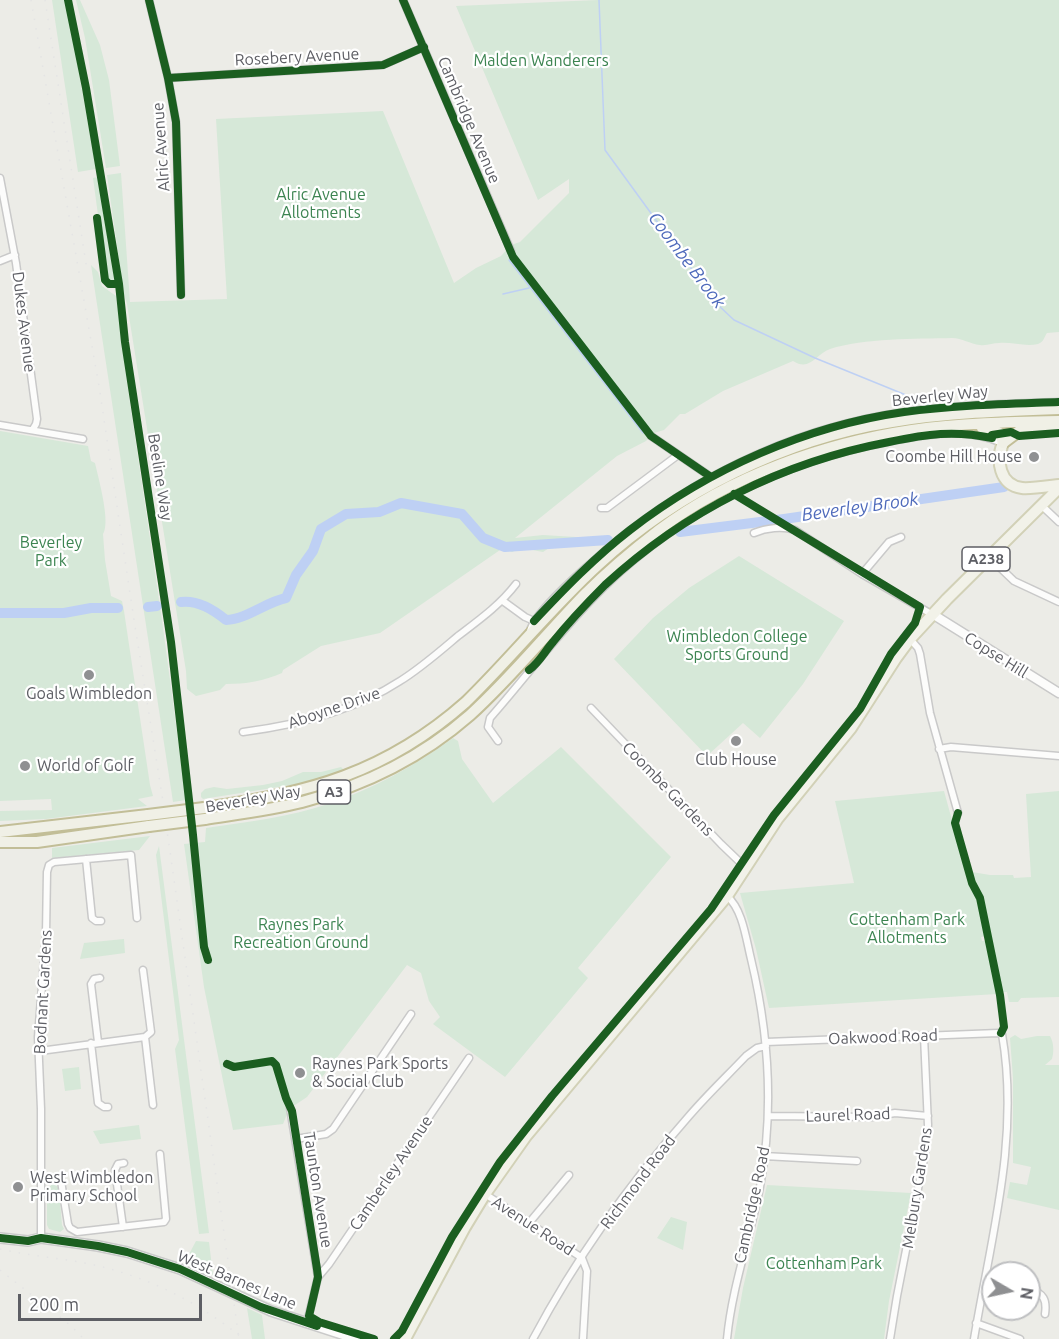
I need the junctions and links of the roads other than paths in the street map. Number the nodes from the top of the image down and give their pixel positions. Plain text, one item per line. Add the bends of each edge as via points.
1 (149, 0) edge
2 (403, 0) edge
3 (424, 47) junction
4 (168, 78) junction
5 (0, 178) edge
6 (511, 251) dead end
7 (15, 255) junction
8 (0, 261) edge
9 (181, 296) dead end
10 (1059, 402) edge
11 (1059, 409) edge
12 (1059, 421) edge
13 (0, 425) edge
14 (956, 426) junction
15 (1059, 427) edge
16 (33, 429) junction
17 (651, 436) dead end
18 (83, 439) dead end
19 (1003, 443) junction
20 (678, 455) junction
21 (711, 477) junction
22 (1059, 487) edge
23 (1026, 488) junction
24 (1041, 505) junction
25 (601, 508) dead end
26 (1059, 522) edge
27 (754, 533) dead end
28 (901, 537) dead end
29 (989, 556) junction
30 (862, 574) junction
31 (516, 584) dead end
32 (503, 601) junction
33 (1059, 602) edge
34 (934, 615) junction
35 (534, 621) junction
36 (529, 638) junction
37 (910, 639) junction
38 (530, 670) junction
39 (504, 682) junction
40 (1059, 693) edge
41 (591, 708) dead end
42 (243, 732) dead end
43 (498, 741) dead end
44 (939, 749) junction
45 (1059, 756) edge
46 (204, 813) junction
47 (958, 813) dead end
48 (148, 821) junction
49 (0, 826) edge
50 (49, 828) junction
51 (0, 832) edge
52 (0, 842) edge
53 (37, 842) junction
54 (0, 846) edge
55 (86, 860) junction
56 (746, 868) junction
57 (727, 896) junction
58 (137, 918) dead end
59 (101, 921) dead end
60 (143, 970) dead end
61 (100, 978) dead end
62 (411, 1014) dead end
63 (924, 1036) junction
64 (145, 1037) junction
65 (98, 1042) junction
66 (91, 1043) junction
67 (766, 1044) junction
68 (40, 1051) junction
69 (469, 1058) dead end
70 (153, 1105) dead end
71 (108, 1107) dead end
72 (290, 1108) dead end
73 (768, 1116) junction
74 (928, 1116) junction
75 (296, 1138) junction
76 (160, 1154) dead end
77 (764, 1156) junction
78 (856, 1161) dead end
79 (124, 1163) dead end
80 (569, 1175) dead end
81 (40, 1179) junction
82 (485, 1194) junction
83 (529, 1223) junction
84 (123, 1227) junction
85 (0, 1238) edge
86 (40, 1238) junction
87 (582, 1258) junction
88 (989, 1261) edge
89 (318, 1277) junction
90 (1041, 1294) edge
91 (981, 1299) edge
92 (1045, 1314) dead end
93 (307, 1323) junction
94 (976, 1323) junction
95 (357, 1339) edge
96 (405, 1339) edge
97 (533, 1339) edge
98 (583, 1339) edge
99 (727, 1339) edge
100 (890, 1339) edge
101 (974, 1339) edge
102 (1020, 1339) edge

1 - 4 street, Alric Avenue
2 - 3 street, Cambridge Avenue
3 - 4 street, Rosebery Avenue via 383,65
3 - 6 street, Cambridge Avenue
4 - 9 street, Alric Avenue via 176,122
5 - 7 street, Dukes Avenue
7 - 8 street
7 - 16 street, Dukes Avenue via 36,419
10 - 21 street, Beverley Way via 937,408 871,418 781,445
11 - 36 highway, Beverley Way / A3 via 890,422 772,457 694,495 629,539 585,578
12 - 14 highway, Beverley Way / A3
13 - 16 street
14 - 19 highway via 993,430
14 - 39 highway, Beverley Way / A3 via 914,430 838,446 774,468 705,501 607,573
15 - 19 highway via 1019,431
16 - 18 street
17 - 20 street
19 - 23 main road via 998,461 1001,472 1013,484
19 - 38 street, Beverley Way via 955,432 909,438 835,454 741,491 693,517 624,568 573,618
20 - 21 street
20 - 25 street via 607,508
21 - 35 street, Beverley Way via 631,529 585,568
22 - 23 main road
22 - 24 main road, A238
23 - 24 main road
24 - 26 street
24 - 29 main road, A238
27 - 30 street via 786,527 795,530
28 - 30 street via 889,542
29 - 33 street via 1014,581
29 - 34 main road, A238
30 - 34 street
31 - 32 street, Aboyne Drive
32 - 35 street
32 - 42 street, Aboyne Drive via 385,690 315,717
34 - 37 main road, A238
34 - 40 street, Copse Hill
35 - 36 street, Beverley Way
36 - 46 highway, Beverley Way / A3 via 444,722 393,755 360,772 296,792
37 - 44 street via 920,654
37 - 56 main road, A238 via 851,728 778,818
38 - 39 street, Beverley Way via 520,671
38 - 43 street, Beverley Way via 488,723
39 - 46 highway, Beverley Way / A3 via 450,731 378,775 298,803
41 - 56 street, Coombe Gardens
44 - 45 street
44 - 47 street
46 - 48 highway, Beverley Way / A3, bridge
48 - 50 highway, Beverley Way / A3
48 - 53 highway, Beverley Way / A3
49 - 50 highway
50 - 51 highway, Beverley Way / A3
52 - 53 highway, Beverley Way / A3
53 - 54 highway
55 - 58 street, Bodnant Gardens via 131,855
55 - 59 street via 92,918
55 - 68 street, Bodnant Gardens via 54,862 47,872 38,1022
56 - 57 main road, A238
57 - 67 street, Cambridge Road via 736,907 746,941
57 - 82 main road, A238 via 551,1105
60 - 64 street via 151,1032
61 - 65 street via 91,984
62 - 75 street via 333,1129 326,1134
63 - 67 street, Oakwood Road
63 - 74 street, Melbury Gardens
63 - 88 street, Oakwood Road via 1001,1034 1008,1134
64 - 65 street
64 - 70 street
65 - 66 street
66 - 68 street
66 - 71 street via 98,1103
67 - 73 street, Cambridge Road
67 - 87 street, Richmond Road via 746,1056 689,1116
68 - 81 street, Bodnant Gardens
69 - 89 street, Camberley Avenue
72 - 75 street, Taunton Avenue
73 - 74 street, Laurel Road
73 - 77 street, Cambridge Road
74 - 100 street, Melbury Gardens via 926,1148
75 - 89 street, Taunton Avenue
76 - 84 street via 166,1219
77 - 78 street
77 - 99 street, Cambridge Road
79 - 84 street via 115,1170
80 - 83 street
81 - 84 street via 61,1181 68,1224 73,1230
81 - 86 street, Bodnant Gardens
82 - 83 street, Avenue Road
82 - 96 main road, A238
83 - 87 street, Avenue Road
85 - 86 main road, West Barnes Lane
86 - 93 main road, West Barnes Lane via 98,1246 153,1260
87 - 97 street, Richmond Road
87 - 98 street via 587,1271
89 - 93 street, Camberley Avenue
90 - 92 street via 1046,1303
91 - 94 street
93 - 95 main road, West Barnes Lane
94 - 101 street
94 - 102 street

